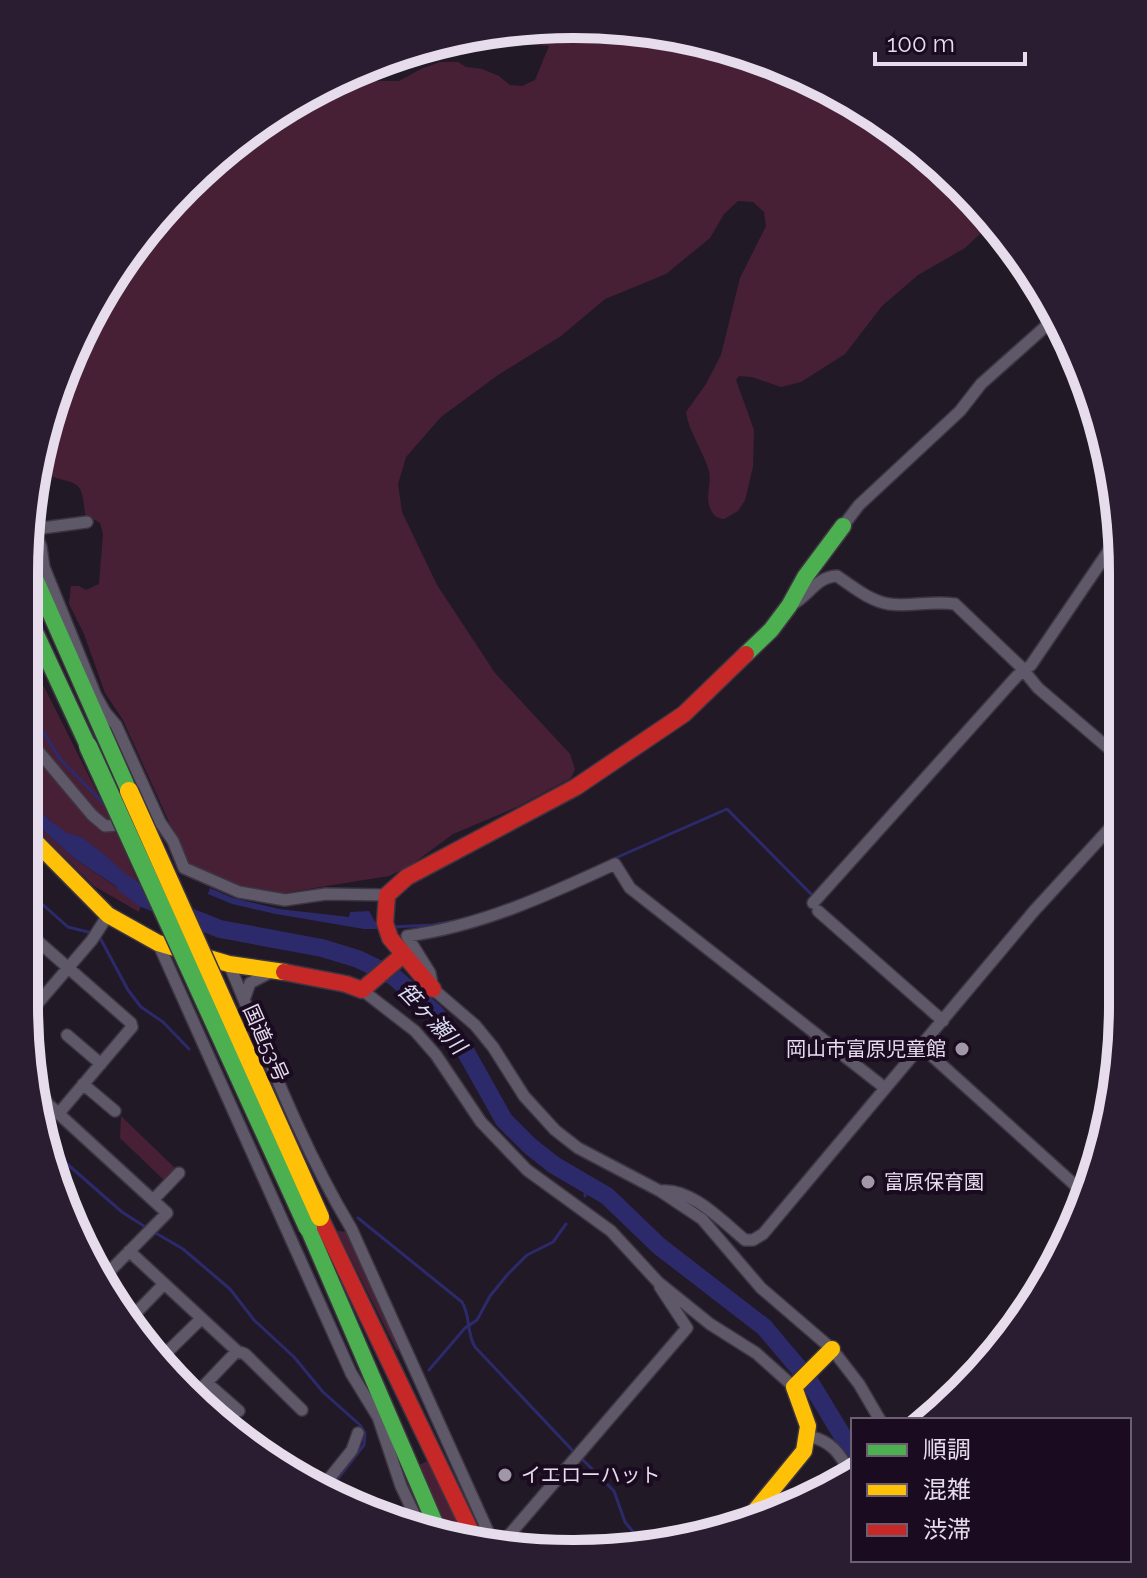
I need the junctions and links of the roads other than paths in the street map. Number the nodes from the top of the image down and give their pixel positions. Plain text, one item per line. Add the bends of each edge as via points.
1 (1047, 325) edge
2 (87, 522) dead end
3 (41, 524) edge
4 (843, 526) joint
5 (39, 547) edge
6 (1108, 551) edge
7 (38, 585) edge
8 (789, 606) junction
9 (38, 638) edge
10 (1024, 671) junction
11 (1109, 749) edge
12 (38, 751) edge
13 (160, 822) junction
14 (1109, 829) edge
15 (38, 848) edge
16 (387, 895) junction
17 (100, 928) junction
18 (38, 941) edge
19 (158, 943) junction
20 (402, 956) junction
21 (229, 964) junction
22 (69, 967) junction
23 (272, 971) junction
24 (364, 988) junction
25 (433, 989) junction
26 (244, 1000) junction
27 (38, 1003) edge
28 (943, 1021) junction
29 (67, 1035) dead end
30 (922, 1047) junction
31 (101, 1064) junction
32 (276, 1078) junction
33 (83, 1084) junction
34 (885, 1088) junction
35 (47, 1099) edge
36 (229, 1099) junction
37 (115, 1111) dead end
38 (59, 1113) junction
39 (179, 1173) dead end
40 (1077, 1187) edge
41 (660, 1191) junction
42 (153, 1200) junction
43 (314, 1223) junction
44 (129, 1251) junction
45 (110, 1271) edge
46 (658, 1282) junction
47 (163, 1285) junction
48 (136, 1313) edge
49 (201, 1319) junction
50 (832, 1349) junction
51 (237, 1351) junction
52 (167, 1352) edge
53 (396, 1354) junction
54 (207, 1383) junction
55 (794, 1387) junction
56 (201, 1389) edge
57 (302, 1410) dead end
58 (239, 1411) dead end
59 (879, 1418) edge
60 (358, 1433) dead end
61 (811, 1437) junction
62 (846, 1465) edge
63 (328, 1480) edge
64 (758, 1507) edge
65 (415, 1516) edge
66 (435, 1522) edge
67 (471, 1530) edge
68 (488, 1533) edge
69 (507, 1535) edge

1 - 4 street via 981,384
2 - 3 street
4 - 8 main road
5 - 13 street via 96,696 116,725
6 - 10 street
7 - 43 main road, 国道53号, bridge
8 - 10 street via 819,580 837,576 888,604 955,604
8 - 16 main road via 684,714 576,787 407,877
9 - 43 main road, 国道53号, bridge
10 - 11 street
10 - 28 street via 816,903
12 - 13 street via 105,826
13 - 16 street via 184,868 239,892 285,900
14 - 28 street
15 - 17 main road
16 - 20 main road via 386,928
17 - 19 main road
17 - 22 street
18 - 22 street
19 - 21 main road
19 - 36 street
20 - 24 main road
20 - 25 main road
21 - 23 main road
21 - 26 street
22 - 27 street
22 - 31 street via 131,1023
23 - 24 main road
23 - 26 street via 250,983
24 - 46 street via 415,1031 505,1148 611,1231
25 - 34 street via 430,973 407,936 518,907 615,864 630,888
25 - 41 street via 475,1025 524,1096 555,1130 578,1148
26 - 32 street
28 - 30 street
29 - 31 street
30 - 34 street
30 - 40 street
31 - 33 street
32 - 36 street
32 - 53 street via 351,1228
33 - 37 street
33 - 38 street
34 - 41 street via 753,1240 745,1240 694,1201 672,1190
35 - 38 street
36 - 65 street via 351,1373 378,1417
38 - 42 street
39 - 42 street
41 - 50 street via 702,1219 761,1288
42 - 44 street via 167,1213
43 - 53 main road, 国道53号
43 - 66 main road, 国道53号
44 - 45 street
44 - 47 street
46 - 55 street
46 - 69 street via 687,1328
47 - 48 street
47 - 49 street
49 - 51 street
49 - 52 street
50 - 55 main road
50 - 59 street
51 - 54 street
51 - 57 street
53 - 67 main road, 国道53号
53 - 68 street
54 - 56 street
54 - 58 street
55 - 61 main road
60 - 63 street via 352,1450
61 - 62 street via 824,1440
61 - 64 main road

